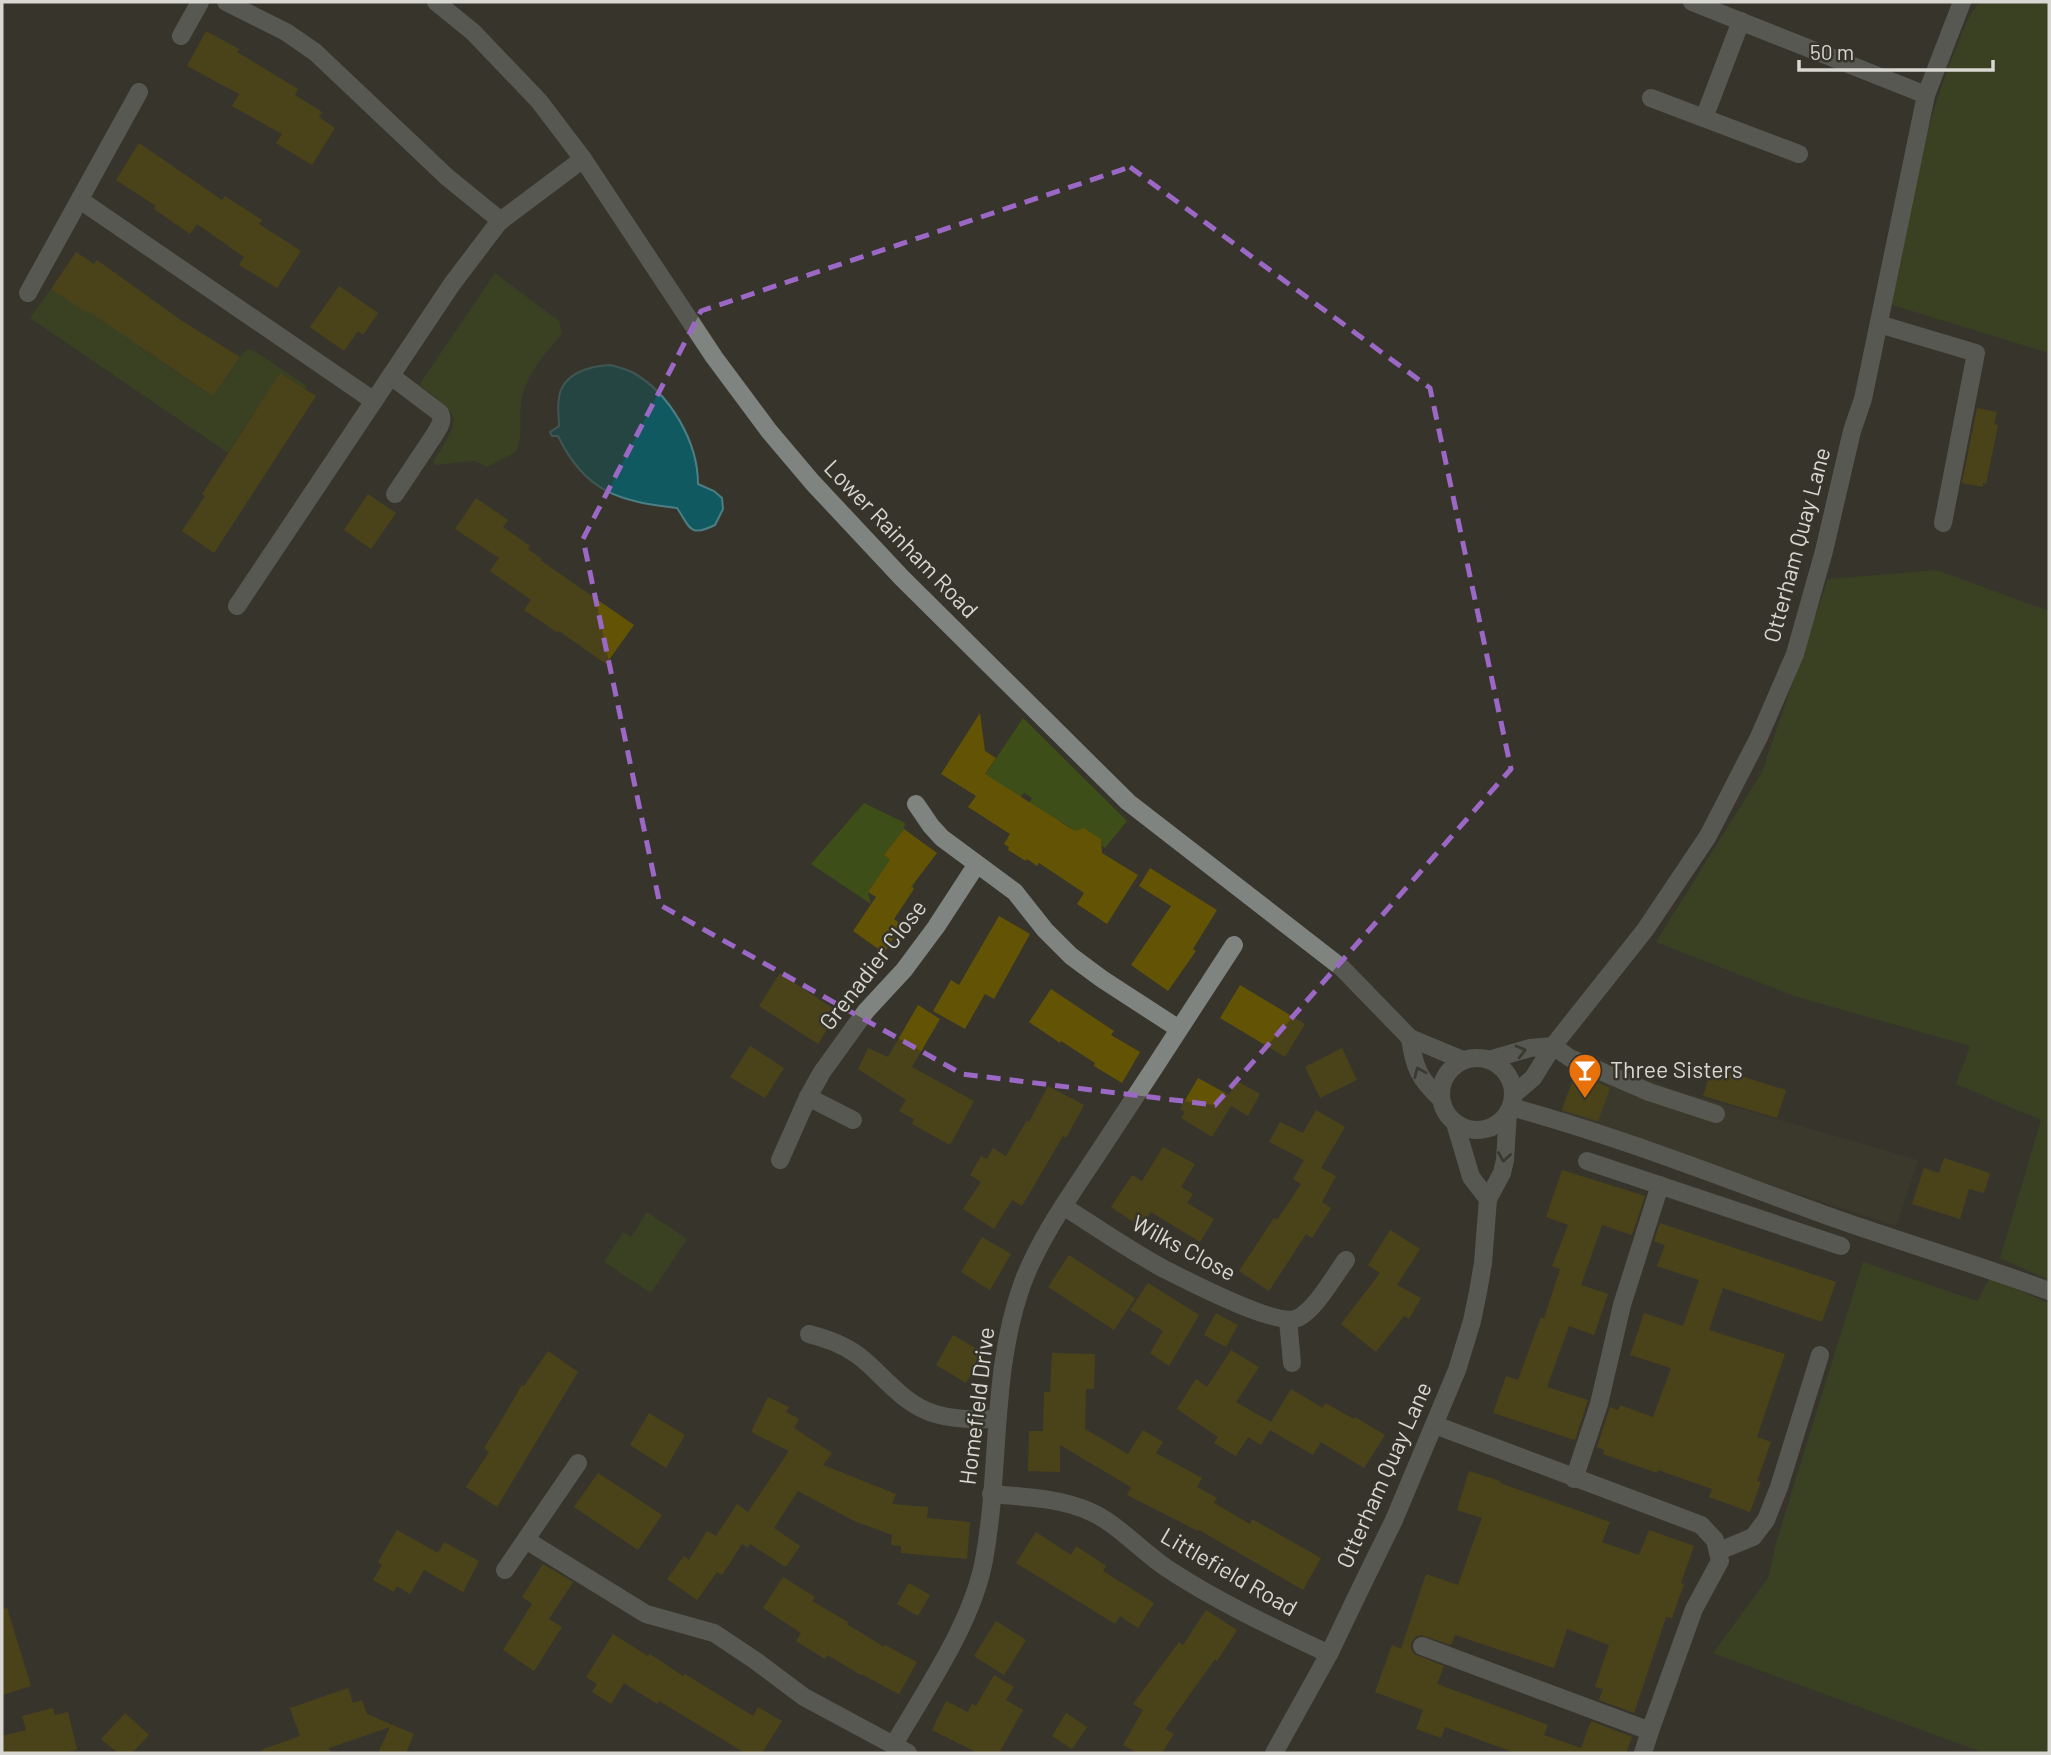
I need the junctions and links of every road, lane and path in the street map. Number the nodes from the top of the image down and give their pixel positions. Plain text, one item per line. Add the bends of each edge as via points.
1 (200, 2) edge
2 (226, 2) edge
3 (436, 2) edge
4 (1692, 2) edge
5 (1960, 3) edge
6 (1741, 21) junction
7 (181, 36) dead end
8 (139, 92) dead end
9 (1926, 94) junction
10 (1651, 98) dead end
11 (1704, 118) junction
12 (1799, 153) dead end
13 (583, 159) junction
14 (80, 200) junction
15 (500, 221) junction
16 (28, 293) dead end
17 (1879, 324) junction
18 (391, 376) junction
19 (374, 401) junction
20 (395, 494) dead end
21 (1943, 523) dead end
22 (237, 606) dead end
23 (916, 804) dead end
24 (977, 864) junction
25 (1234, 945) dead end
26 (1179, 1029) junction
27 (1410, 1038) junction
28 (1553, 1046) junction
29 (1463, 1060) junction
30 (1489, 1060) junction
31 (808, 1097) junction
32 (1441, 1099) junction
33 (1511, 1104) junction
34 (1716, 1114) dead end
35 (853, 1120) dead end
36 (1455, 1123) junction
37 (780, 1160) dead end
38 (1587, 1161) dead end
39 (1660, 1185) junction
40 (1488, 1199) junction
41 (1063, 1206) junction
42 (1841, 1246) dead end
43 (1346, 1260) dead end
44 (2049, 1292) edge
45 (1288, 1321) junction
46 (809, 1334) dead end
47 (1820, 1355) dead end
48 (1292, 1363) dead end
49 (998, 1419) junction
50 (1435, 1425) junction
51 (578, 1463) dead end
52 (1574, 1479) junction
53 (991, 1494) junction
54 (526, 1539) junction
55 (1719, 1551) junction
56 (505, 1570) dead end
57 (1422, 1646) dead end
58 (1329, 1654) junction
59 (1650, 1731) junction
60 (901, 1749) edge
61 (1274, 1753) edge
62 (1643, 1753) edge

1 - 7 street
2 - 15 street via 315,52
3 - 13 street, Lower Rainham Road via 504,63
4 - 6 street
5 - 9 street, Otterham Quay Lane
6 - 9 street
6 - 11 street
8 - 14 street
9 - 17 street, Otterham Quay Lane
10 - 11 street
11 - 12 street
13 - 15 street
13 - 27 street, Lower Rainham Road via 731,381 852,526 1113,788 1342,968
14 - 16 street
14 - 19 street
15 - 18 street
17 - 21 street via 1976,353
17 - 28 street, Otterham Quay Lane via 1795,654 1759,737 1708,836 1645,930
18 - 19 street
18 - 20 street via 442,418
19 - 22 street
23 - 24 street via 942,838
24 - 26 street via 1015,892 1071,956
24 - 31 street, Grenadier Close via 904,970 856,1024
25 - 26 street, Homefield Drive
26 - 41 street, Homefield Drive
27 - 29 street, Lower Rainham Road
32 -> 27 street via 1419,1074
30 -> 28 street
28 - 33 street, Otterham Quay Lane
28 - 34 street via 1649,1092
29 - 30 street
29 - 32 street via 1446,1076
30 - 33 street via 1507,1074 1512,1084
31 - 35 street
31 - 37 street, Grenadier Close
32 - 36 street
33 - 36 street via 1494,1126 1474,1130
33 -> 40 street, Otterham Quay Lane via 1505,1160
33 - 44 street
36 - 40 street via 1471,1177
38 - 39 street
39 - 42 street
39 - 52 street
40 - 50 street, Otterham Quay Lane via 1472,1321
41 - 45 street, Wilks Close via 1163,1268 1261,1314
41 - 49 street, Homefield Drive via 1023,1282 1003,1355
43 - 45 street via 1306,1311
45 - 48 street
46 - 49 street via 838,1343 928,1411 973,1420
47 - 55 street via 1765,1524 1749,1539
49 - 53 street, Homefield Drive
50 - 52 street
50 - 58 street, Otterham Quay Lane
51 - 54 street
52 - 55 street via 1701,1525
53 - 58 street, Littlefield Road via 1060,1502 1090,1511 1192,1585
53 - 60 street, Homefield Drive via 984,1561 974,1596
54 - 56 street
54 - 60 street via 646,1614 714,1633 804,1698
55 - 59 street via 1719,1564 1694,1609
57 - 59 street
58 - 61 street, Otterham Quay Lane
59 - 62 street

